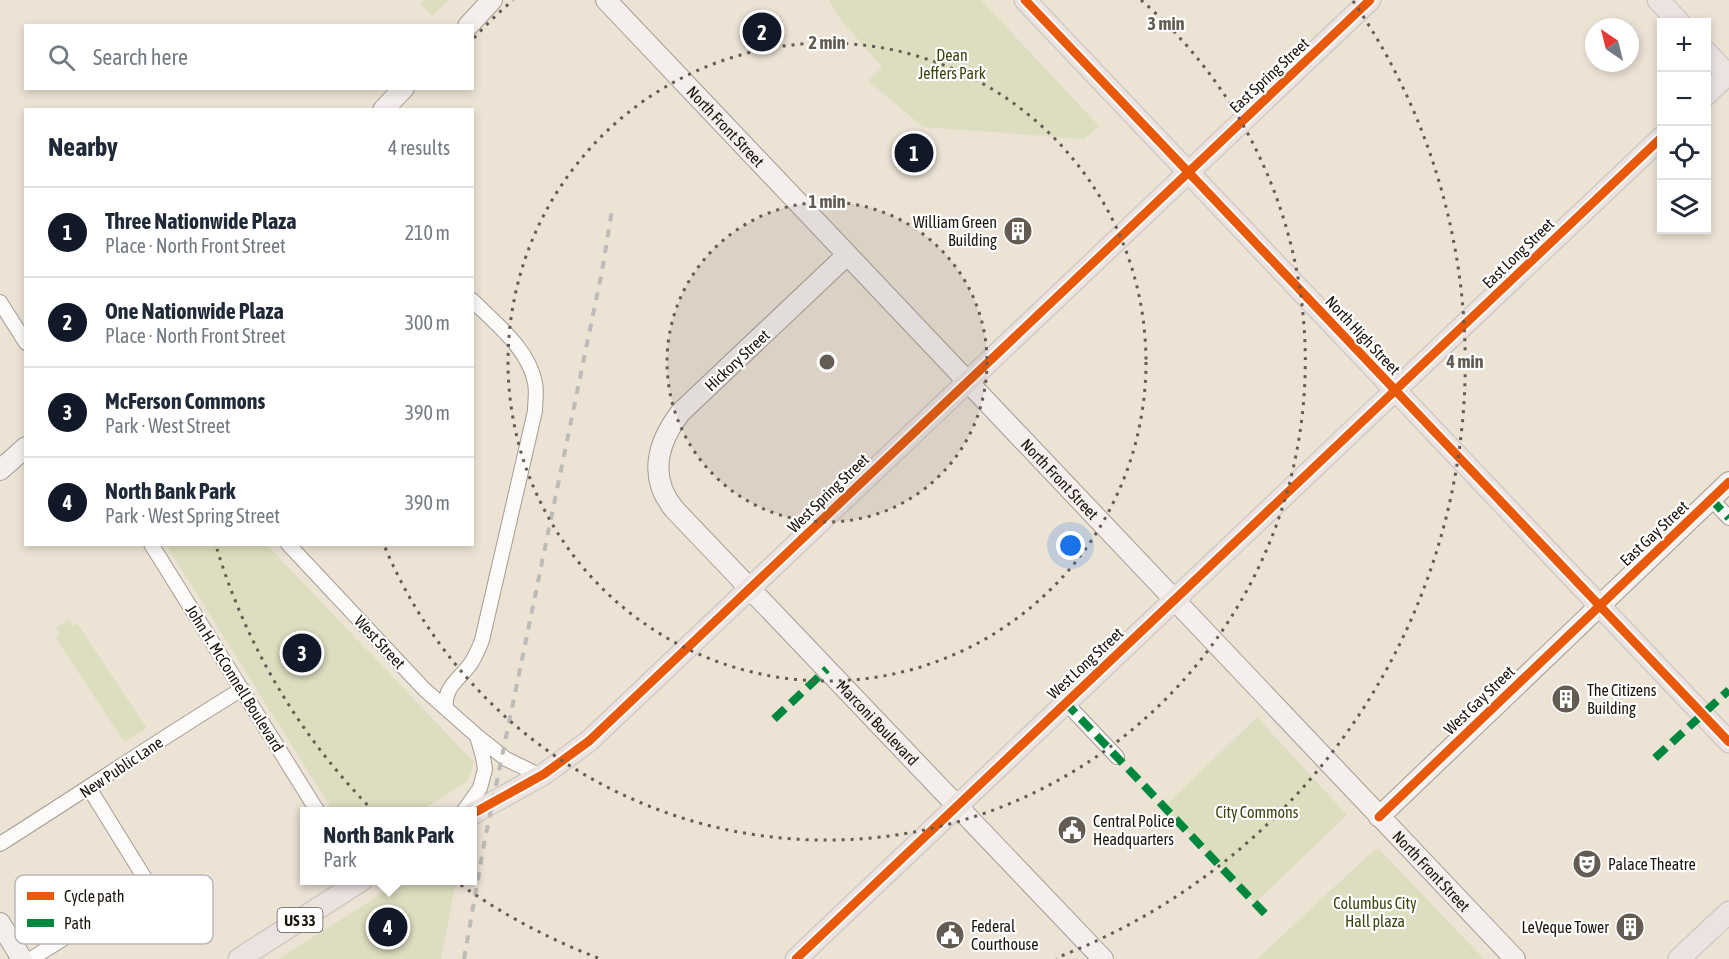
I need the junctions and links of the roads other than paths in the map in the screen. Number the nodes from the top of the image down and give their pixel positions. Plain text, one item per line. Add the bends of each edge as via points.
1 (492, 0) edge
2 (606, 0) edge
3 (1025, 0) edge
4 (1370, 0) edge
5 (1658, 0) edge
6 (1675, 18) edge
7 (470, 24) edge
8 (1711, 56) edge
9 (1729, 74) edge
10 (402, 90) edge
11 (1711, 91) edge
12 (384, 108) edge
13 (1657, 142) edge
14 (1188, 172) junction
15 (847, 255) junction
16 (0, 302) edge
17 (474, 302) edge
18 (24, 340) edge
19 (968, 381) junction
20 (1395, 391) junction
21 (24, 449) edge
22 (0, 470) edge
23 (660, 481) joint
24 (1729, 482) edge
25 (1711, 499) junction
26 (1729, 518) edge
27 (152, 546) edge
28 (290, 546) edge
29 (750, 588) junction
30 (1175, 599) junction
31 (1599, 606) junction
32 (242, 689) junction
33 (1065, 702) junction
34 (446, 708) junction
35 (477, 736) junction
36 (1729, 742) edge
37 (1117, 757) dead end
38 (541, 776) junction
39 (89, 788) junction
40 (957, 805) junction
41 (315, 807) edge
42 (467, 807) edge
43 (477, 811) edge
44 (1379, 817) junction
45 (0, 844) edge
46 (143, 875) edge
47 (355, 885) edge
48 (1729, 912) edge
49 (0, 923) edge
50 (55, 944) edge
51 (22, 959) edge
52 (31, 959) edge
53 (239, 959) edge
54 (796, 959) edge
55 (1103, 959) edge
56 (1515, 959) edge
57 (1679, 959) edge

1 - 7 street
2 - 15 street, North Front Street
3 - 14 main road, North High Street
4 - 14 main road, East Spring Street
5 - 6 main road
8 - 9 main road
9 - 11 main road
10 - 12 street
13 - 20 main road, East Long Street
14 - 19 main road, West Spring Street
14 - 20 main road, North High Street
15 - 19 street, North Front Street
15 - 23 street, Hickory Street via 669,426 658,460
16 - 18 street
17 - 34 street via 525,357 535,383 535,411 482,640 473,661 447,691
19 - 29 main road, West Spring Street
19 - 30 street, North Front Street
20 - 30 main road, West Long Street
20 - 31 main road, North High Street
21 - 22 street
23 - 29 street, Marconi Boulevard via 665,499
24 - 25 street, East Gay Street
25 - 26 street
25 - 31 street, East Gay Street
27 - 32 street, John H. McConnell Boulevard
28 - 34 street, West Street
29 - 38 main road, West Spring Street via 589,741
29 - 40 street, Marconi Boulevard
30 - 33 main road, West Long Street
30 - 44 street, North Front Street
31 - 36 main road, North High Street
31 - 44 street, West Gay Street
32 - 39 street, New Public Lane
32 - 41 street, John H. McConnell Boulevard
33 - 37 street
33 - 40 main road, West Long Street
34 - 35 street, West Street
35 - 38 street, West Street via 506,759
35 - 42 street via 484,769 480,788
38 - 43 main road, West Spring Street
39 - 45 street, New Public Lane
39 - 46 street
40 - 54 main road, West Long Street
40 - 55 street, Marconi Boulevard
44 - 56 street, North Front Street
47 - 53 main road, US 33
48 - 57 main road
49 - 51 street
50 - 52 street

